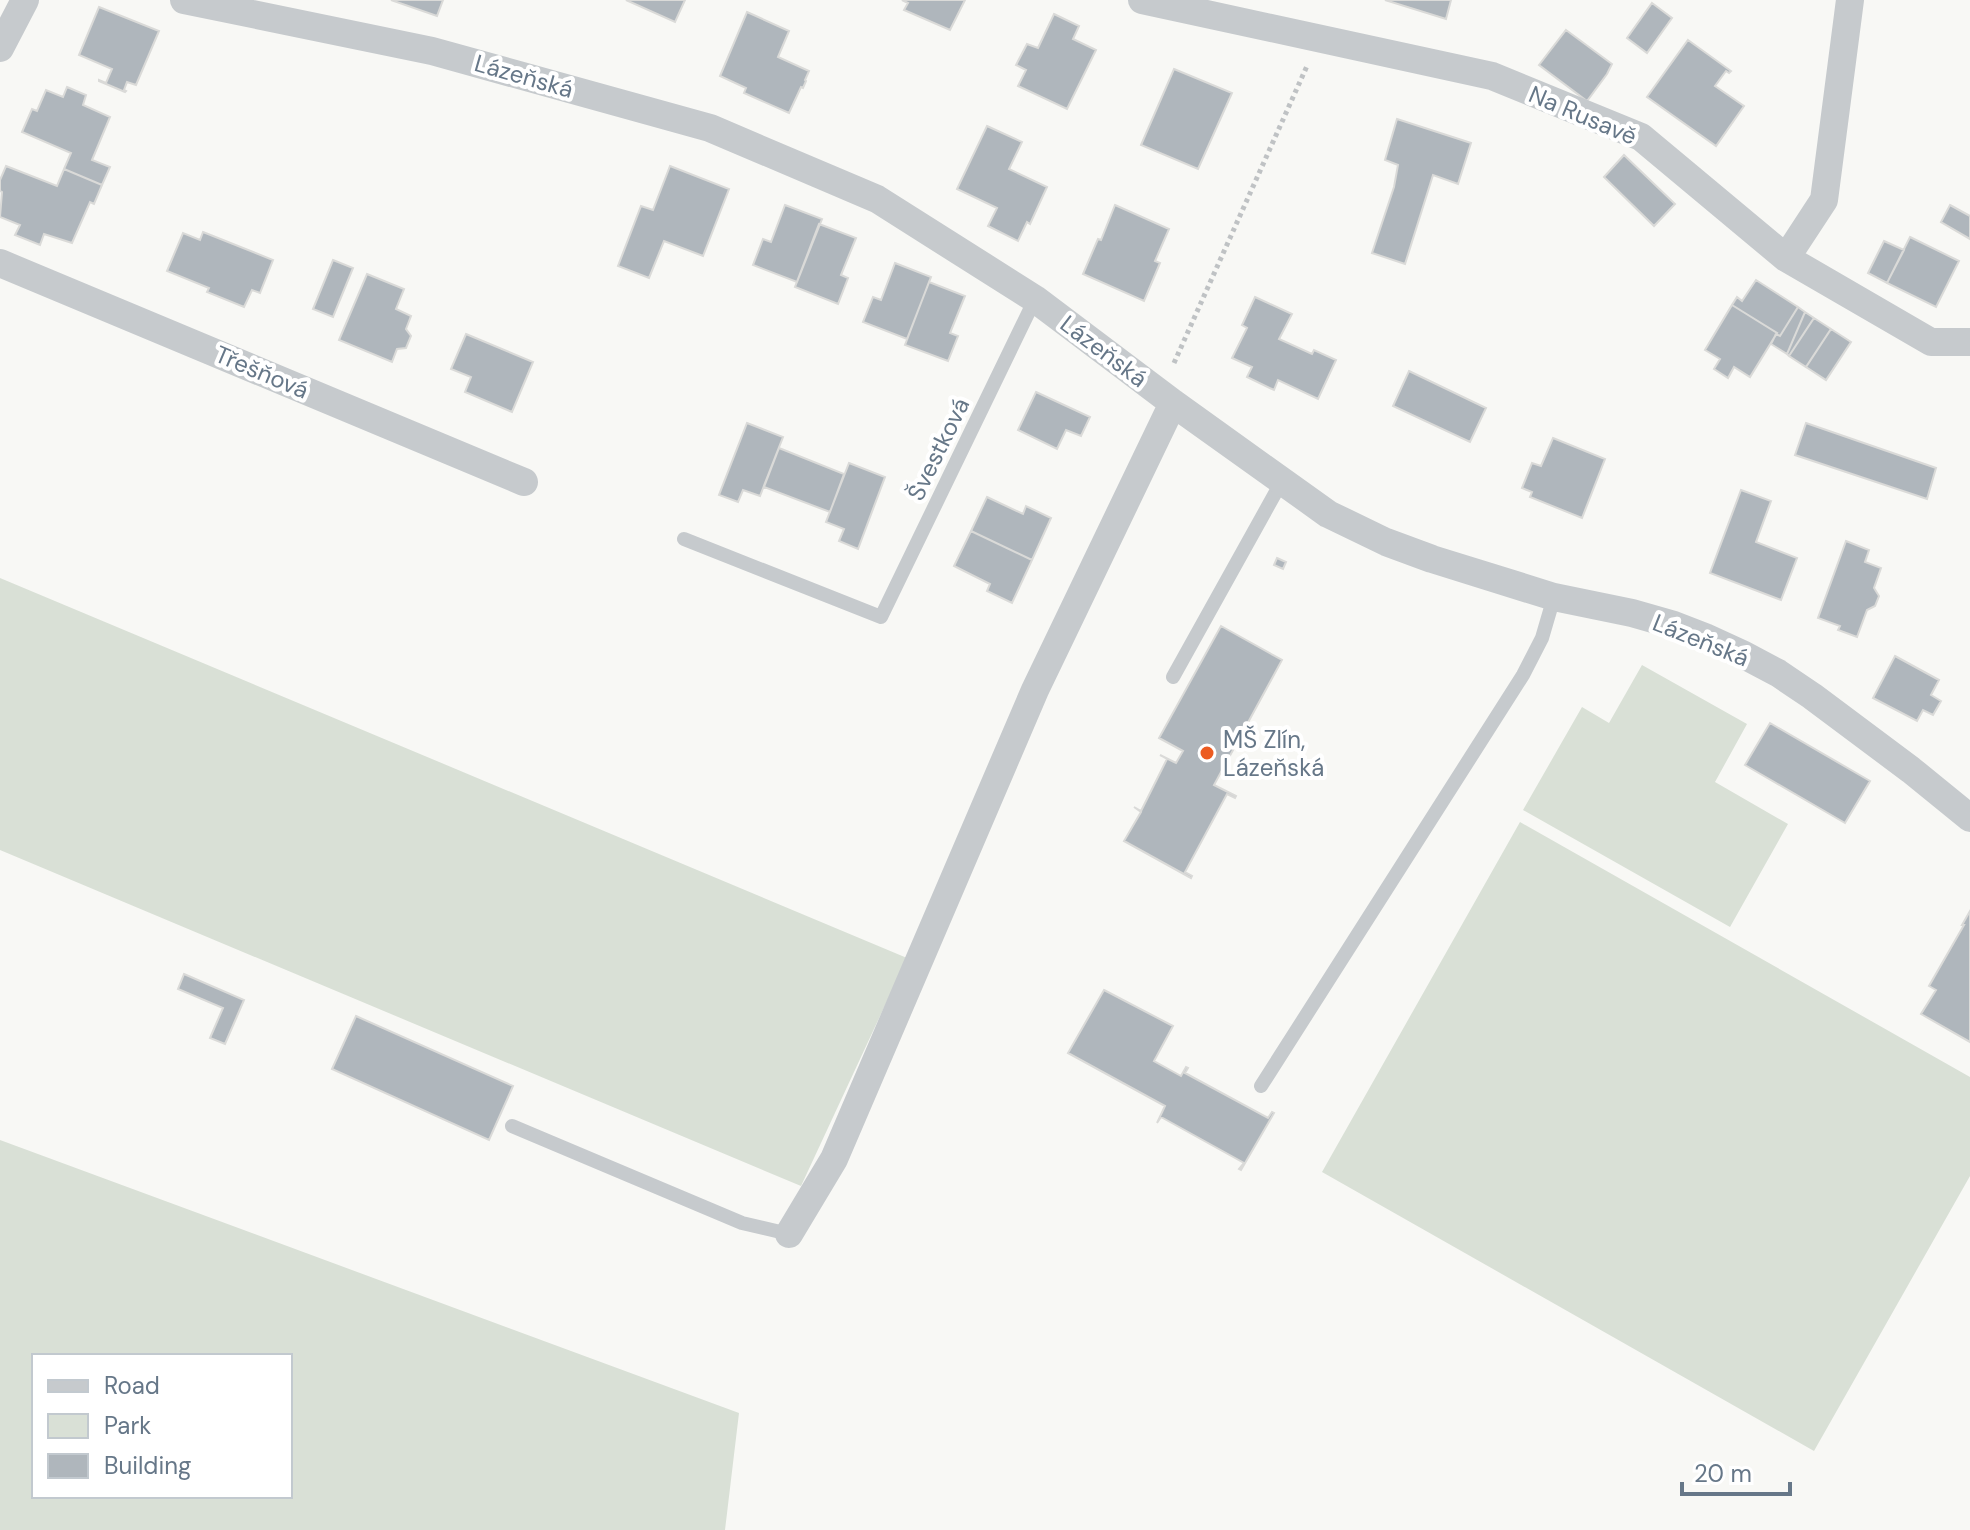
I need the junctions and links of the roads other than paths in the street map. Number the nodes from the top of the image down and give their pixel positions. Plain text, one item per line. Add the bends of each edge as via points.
1 (25, 0) edge
2 (184, 0) edge
3 (1142, 0) edge
4 (1850, 0) edge
5 (0, 48) edge
6 (1786, 258) junction
7 (0, 263) edge
8 (1035, 299) junction
9 (1970, 342) edge
10 (1167, 398) junction
11 (1282, 481) junction
12 (524, 482) dead end
13 (684, 539) dead end
14 (1554, 597) junction
15 (1173, 677) dead end
16 (1970, 818) edge
17 (1261, 1086) dead end
18 (512, 1126) dead end
19 (789, 1234) joint

1 - 5 street
2 - 8 street, Lázeňská via 432,51 710,128 877,199
3 - 6 street, Na Rusavě via 1492,76 1641,137
4 - 6 street via 1824,200
6 - 9 street, Na Rusavě via 1931,342
7 - 12 street, Třešňová
8 - 10 street, Lázeňská
8 - 13 lane, Švestková via 881,617
10 - 11 street, Lázeňská
10 - 19 street via 834,1159
11 - 14 street, Lázeňská via 1328,514 1386,542
11 - 15 lane
14 - 16 street, Lázeňská via 1674,625 1778,673
14 - 17 lane via 1523,675
18 - 19 lane via 742,1223

